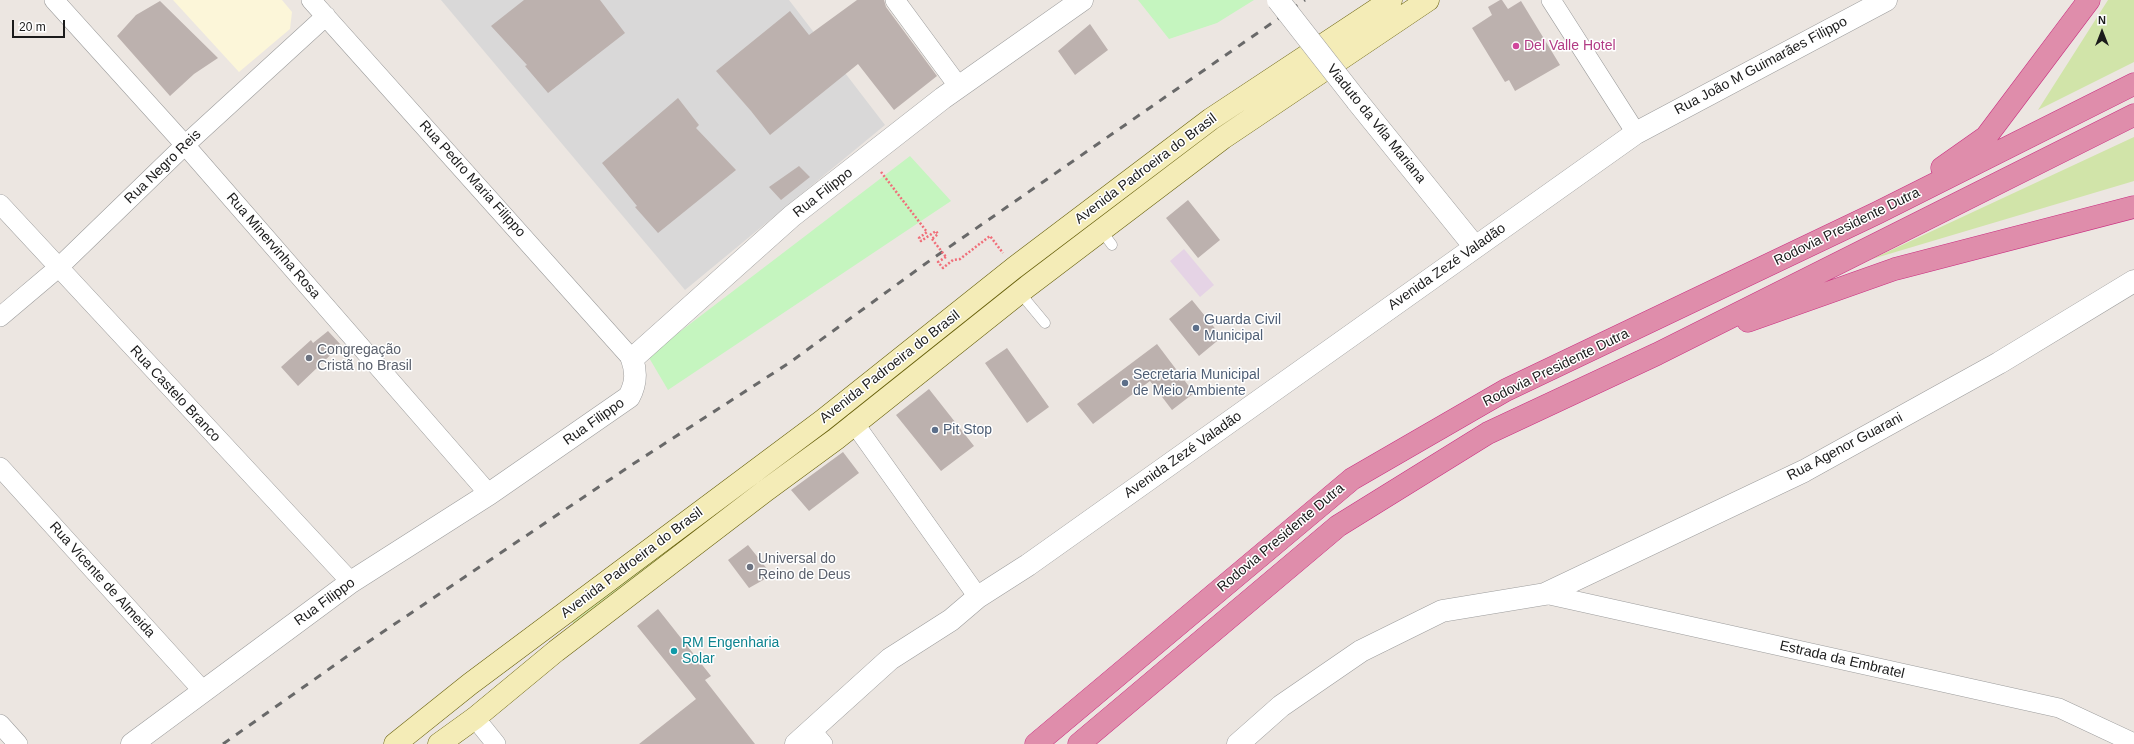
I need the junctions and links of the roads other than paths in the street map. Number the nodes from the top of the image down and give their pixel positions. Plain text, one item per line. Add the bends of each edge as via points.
1 (54, 0) edge
2 (311, 0) edge
3 (895, 0) edge
4 (1082, 0) edge
5 (1278, 0) edge
6 (1391, 0) edge
7 (1428, 0) edge
8 (1551, 0) edge
9 (1886, 0) edge
10 (2089, 0) edge
11 (326, 16) junction
12 (2134, 84) edge
13 (959, 87) junction
14 (2134, 114) edge
15 (1636, 133) junction
16 (185, 145) junction
17 (0, 204) edge
18 (2134, 207) edge
19 (1877, 213) junction
20 (1475, 247) junction
21 (58, 268) junction
22 (2134, 281) edge
23 (1020, 293) junction
24 (0, 317) edge
25 (1044, 323) dead end
26 (1657, 354) junction
27 (632, 359) junction
28 (854, 423) junction
29 (0, 467) edge
30 (489, 494) junction
31 (351, 582) junction
32 (1545, 594) junction
33 (978, 597) junction
34 (463, 690) junction
35 (204, 692) junction
36 (482, 712) junction
37 (0, 724) edge
38 (810, 739) edge
39 (2134, 742) edge
40 (18, 744) edge
41 (132, 744) edge
42 (396, 744) edge
43 (439, 744) edge
44 (496, 744) edge
45 (1036, 744) edge
46 (1079, 744) edge
47 (1238, 744) edge

1 - 16 street, Rua Minervinha Rosa
2 - 11 street, Rua Pedro Maria Filippo
3 - 13 street
4 - 13 street, Rua Filippo
5 - 20 street, Viaduto da Vila Mariana, bridge
6 - 34 main road, Avenida Padroeira do Brasil via 1211,119 1014,268 822,421
7 - 23 main road, Avenida Padroeira do Brasil via 1223,138 1107,237
8 - 15 street
9 - 15 street, Rua João M Guimarães Filippo
10 - 19 highway via 1986,137
11 - 16 street, Rua Negro Reis
11 - 27 street, Rua Pedro Maria Filippo
12 - 19 highway, Rodovia Presidente Dutra
13 - 27 street, Rua Filippo via 792,216
14 - 26 highway, Rodovia Presidente Dutra
15 - 20 street, Avenida Zezé Valadão
16 - 21 street, Rua Negro Reis
16 - 30 street, Rua Minervinha Rosa
17 - 21 street, Rua Castelo Branco
18 - 26 highway via 1895,269
19 - 45 highway, Rodovia Presidente Dutra via 1506,390 1352,479
20 - 33 street, Avenida Zezé Valadão
21 - 24 street, Rua Negro Reis
21 - 31 street, Rua Castelo Branco
22 - 32 street, Rua Agenor Guarani via 1999,363 1804,471
23 - 25 lane
23 - 28 main road, Avenida Padroeira do Brasil
26 - 46 highway, Rodovia Presidente Dutra via 1488,433 1338,526
27 - 30 street, Rua Filippo via 636,369 636,380 629,397
28 - 33 street
28 - 36 main road, Avenida Padroeira do Brasil via 556,651
29 - 35 street, Rua Vicente de Almeida
30 - 31 street, Rua Filippo
31 - 35 street, Rua Filippo
32 - 39 street, Estrada da Embratel via 2059,708
32 - 47 street, Rua Agenor Guarani via 1442,611 1361,651 1280,706
33 - 38 street, Avenida Zezé Valadão via 951,620 890,659
34 - 36 main road via 483,690
34 - 42 main road, Avenida Padroeira do Brasil
35 - 41 street, Rua Filippo
36 - 43 main road, Avenida Padroeira do Brasil
36 - 44 street
37 - 40 street

